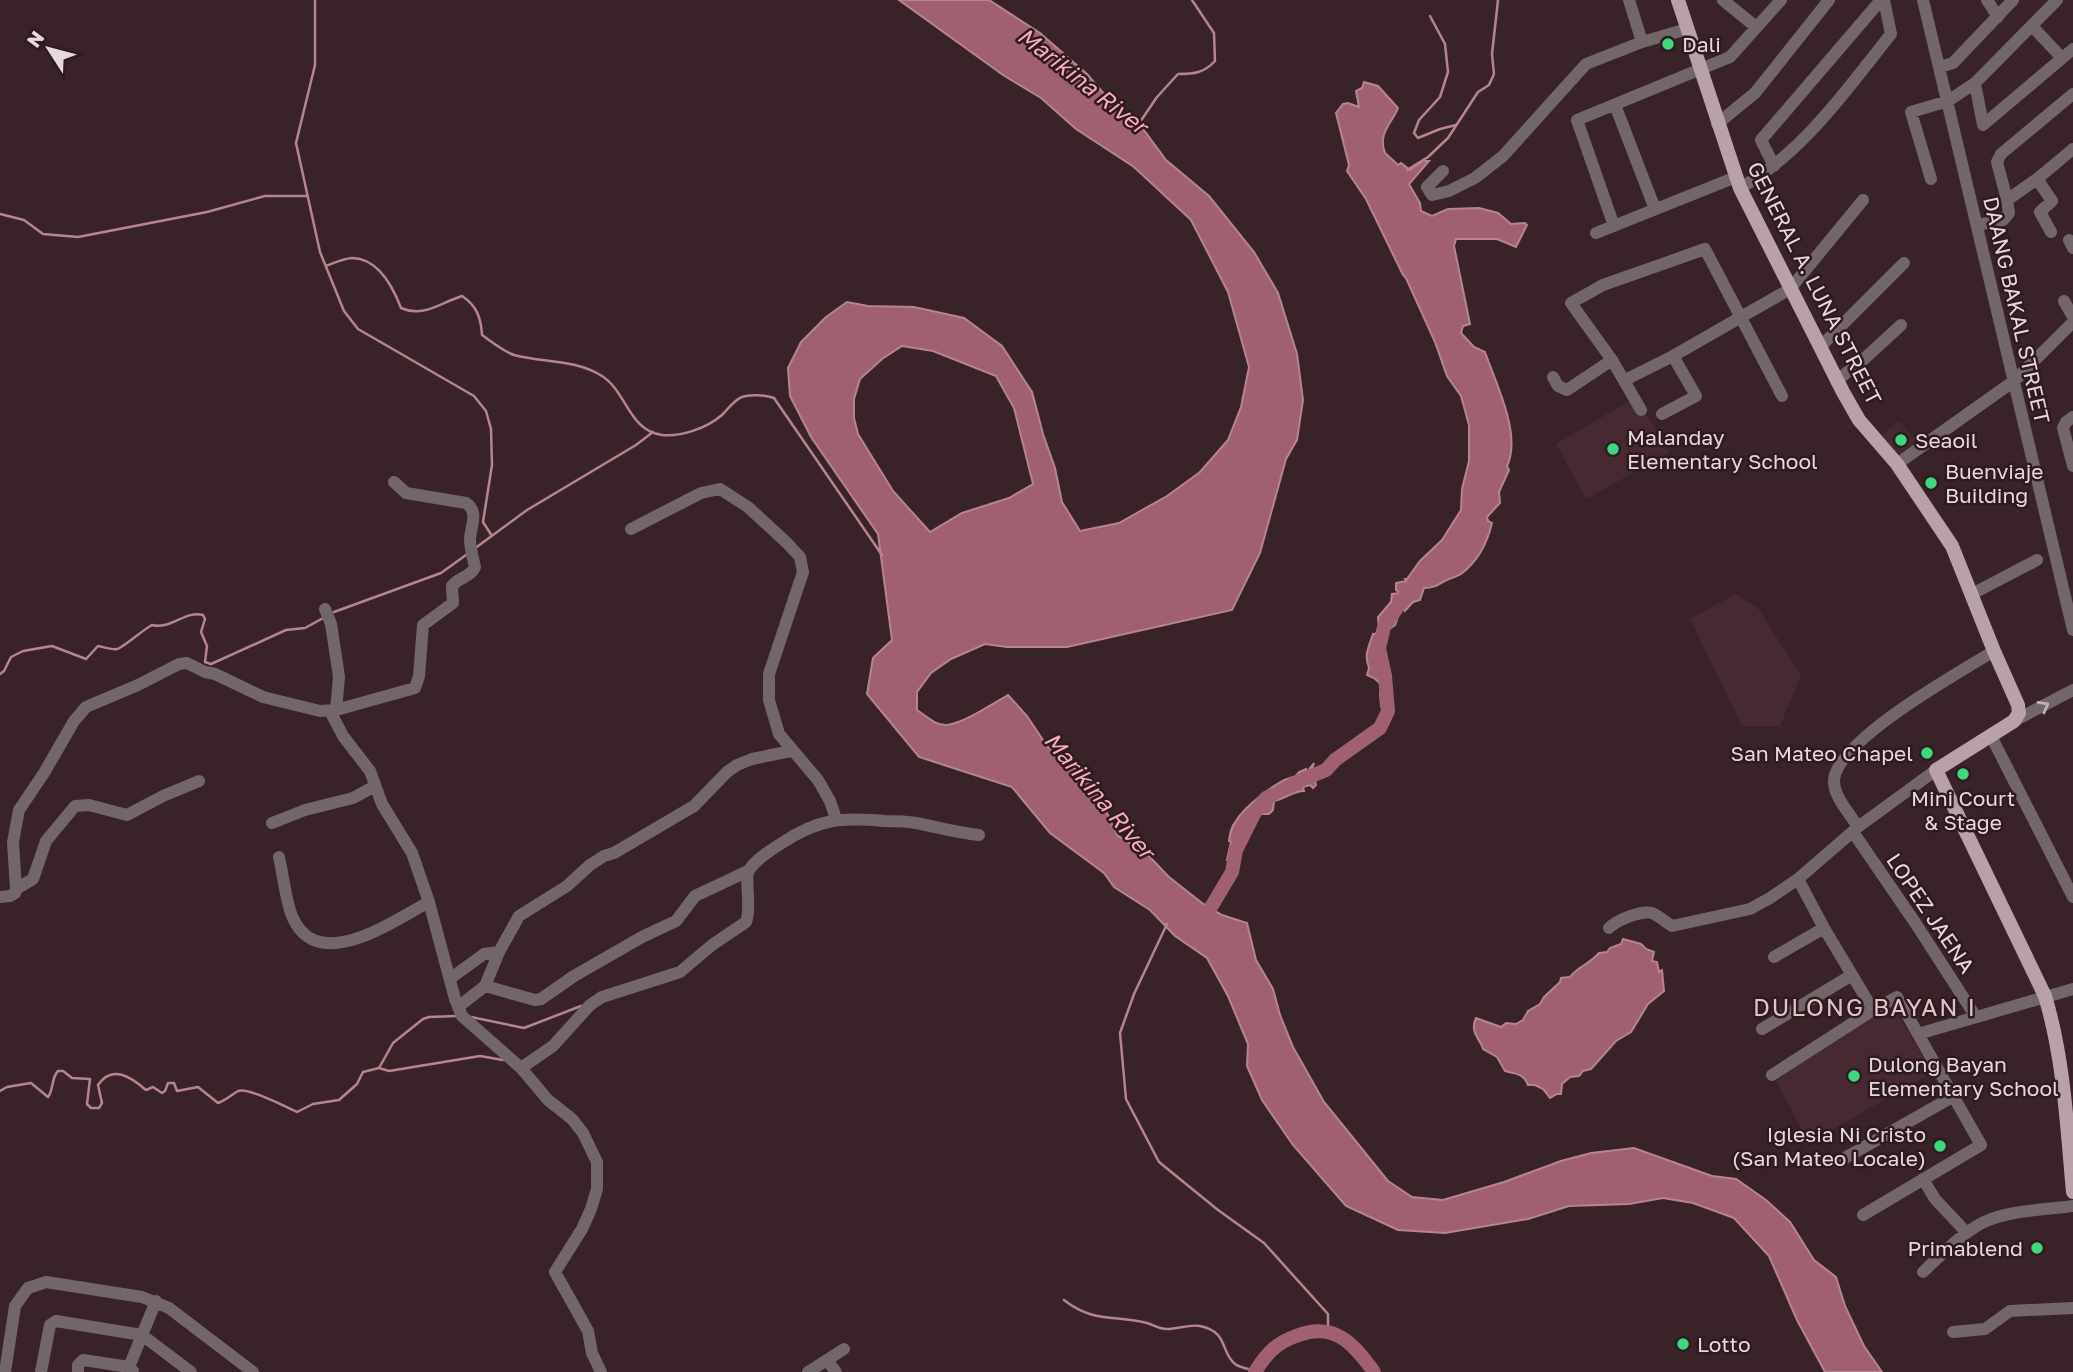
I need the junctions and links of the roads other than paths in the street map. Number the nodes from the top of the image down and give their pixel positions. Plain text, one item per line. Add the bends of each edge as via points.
1 (1629, 0) edge
2 (1678, 0) edge
3 (1782, 0) edge
4 (1829, 0) edge
5 (1882, 0) edge
6 (1923, 0) edge
7 (1987, 0) edge
8 (2013, 0) edge
9 (2057, 0) edge
10 (1727, 1) edge
11 (1998, 17) junction
12 (1756, 27) junction
13 (2033, 27) junction
14 (1687, 29) junction
15 (1642, 42) junction
16 (2073, 49) edge
17 (2062, 58) junction
18 (1940, 67) junction
19 (1700, 68) junction
20 (1975, 83) junction
21 (2073, 94) edge
22 (1948, 102) junction
23 (1615, 105) junction
24 (1717, 124) junction
25 (2073, 149) edge
26 (1774, 166) junction
27 (1443, 171) dead end
28 (1931, 179) dead end
29 (2037, 179) junction
30 (1738, 183) junction
31 (1863, 200) dead end
32 (2007, 200) junction
33 (1655, 209) junction
34 (1977, 225) junction
35 (1614, 226) junction
36 (2051, 232) dead end
37 (1595, 233) dead end
38 (1904, 263) dead end
39 (1790, 289) junction
40 (2064, 300) dead end
41 (1742, 317) junction
42 (2073, 320) edge
43 (1901, 326) dead end
44 (1820, 347) junction
45 (1673, 356) junction
46 (1612, 360) junction
47 (1553, 377) dead end
48 (1625, 380) junction
49 (1836, 380) junction
50 (2014, 381) junction
51 (1782, 396) dead end
52 (1641, 410) dead end
53 (1662, 414) dead end
54 (2073, 417) edge
55 (1897, 464) junction
56 (2073, 466) edge
57 (394, 482) dead end
58 (631, 529) dead end
59 (2037, 560) dead end
60 (2072, 567) edge
61 (2059, 570) junction
62 (1972, 594) junction
63 (325, 609) dead end
64 (2073, 630) edge
65 (1994, 651) junction
66 (2073, 690) edge
67 (333, 710) junction
68 (2014, 721) junction
69 (1991, 736) junction
70 (791, 751) junction
71 (1936, 770) junction
72 (199, 780) dead end
73 (374, 786) junction
74 (836, 819) junction
75 (272, 823) dead end
76 (1855, 829) junction
77 (979, 835) dead end
78 (279, 858) dead end
79 (748, 870) junction
80 (1798, 879) junction
81 (16, 889) junction
82 (0, 897) edge
83 (2073, 897) edge
84 (429, 902) junction
85 (1609, 928) dead end
86 (1824, 928) junction
87 (499, 952) junction
88 (1774, 957) dead end
89 (1852, 975) junction
90 (451, 978) junction
91 (485, 986) junction
92 (2073, 989) edge
93 (2045, 996) junction
94 (458, 1007) junction
95 (1873, 1010) junction
96 (1976, 1017) junction
97 (1762, 1029) dead end
98 (1918, 1034) junction
99 (521, 1068) junction
100 (1772, 1075) dead end
101 (1954, 1096) junction
102 (1843, 1159) dead end
103 (2072, 1164) edge
104 (1923, 1179) junction
105 (2073, 1192) edge
106 (2073, 1206) edge
107 (1863, 1214) dead end
108 (1967, 1233) junction
109 (1923, 1272) dead end
110 (156, 1301) junction
111 (2073, 1308) edge
112 (1953, 1332) dead end
113 (142, 1335) junction
114 (844, 1349) dead end
115 (827, 1360) junction
116 (132, 1370) edge
117 (5, 1372) edge
118 (41, 1372) edge
119 (78, 1372) edge
120 (191, 1372) edge
121 (253, 1372) edge
122 (601, 1372) edge
123 (808, 1372) edge
124 (836, 1372) edge

1 - 15 street
2 - 14 main road, GENERAL A. LUNA STREET
3 - 12 street
4 - 24 street via 1755,93
5 - 26 street via 1891,34 1834,106
5 - 26 street via 1761,140
6 - 18 street, DAANG BAKAL STREET
7 - 11 street
8 - 11 street
9 - 13 street
10 - 12 street
11 - 18 street via 1952,63
12 - 19 street via 1730,57
13 - 17 street
13 - 20 street
14 - 15 street
14 - 19 main road, GENERAL A. LUNA STREET
15 - 27 street via 1586,64 1503,156 1475,178 1433,195 1427,189
16 - 17 street
17 - 20 street via 1983,125
18 - 22 street, DAANG BAKAL STREET
19 - 23 street
19 - 24 main road, GENERAL A. LUNA STREET
20 - 22 street
21 - 32 street via 2001,154 1997,162
22 - 28 street via 1911,112
22 - 34 street, DAANG BAKAL STREET
23 - 33 street
23 - 35 street via 1577,120
24 - 30 main road, GENERAL A. LUNA STREET
25 - 29 street
26 - 30 street
29 - 32 street
29 - 36 street via 2052,201 2040,212
30 - 33 street
30 - 39 main road, GENERAL A. LUNA STREET
31 - 39 street
32 - 34 street via 2009,213 2003,220
33 - 35 street
34 - 50 street, DAANG BAKAL STREET
35 - 37 street
38 - 44 street
39 - 41 street
39 - 44 main road, GENERAL A. LUNA STREET
40 - 42 street
41 - 45 street
41 - 46 street via 1705,249 1603,285 1570,303
41 - 51 street
42 - 50 street
43 - 49 street
44 - 49 main road, GENERAL A. LUNA STREET
45 - 48 street
45 - 53 street via 1696,396
46 - 47 street via 1567,390
46 - 48 street
48 - 52 street
49 - 55 main road, GENERAL A. LUNA STREET via 1859,420
50 - 55 street
50 - 61 street, DAANG BAKAL STREET
54 - 56 street via 2063,428
55 - 62 main road, GENERAL A. LUNA STREET via 1952,546
57 - 67 street via 406,493 472,507 475,567 452,586 453,603 423,625 415,688
58 - 70 street via 720,488 748,507 800,557 803,572 768,678 774,719
59 - 62 street
60 - 61 street
61 - 64 street, DAANG BAKAL STREET
62 - 65 main road, GENERAL A. LUNA STREET
63 - 67 street via 339,677
65 - 68 main road, GENERAL A. LUNA STREET via 2018,705
65 - 76 street, LOPEZ JAENA via 1903,709 1841,761 1834,776 1835,790
68 -> 66 street
67 - 73 street via 343,736 370,771
67 - 81 street via 263,697 187,663 86,707 19,810 13,842
68 - 69 main road
69 - 71 main road
69 - 83 street
70 - 74 street via 818,780
70 - 87 street via 737,765 687,810 590,864 567,886 519,916
71 - 76 street
71 - 93 main road
72 - 81 street via 127,816 89,805 75,806 46,841 33,879
73 - 75 street via 353,798
73 - 84 street via 412,853
74 - 77 street via 914,822
74 - 79 street via 791,837
76 - 80 street
76 - 96 street, LOPEZ JAENA
78 - 84 street via 294,920 303,933 321,943 338,944 365,935
79 - 91 street via 695,896 676,921 630,943 541,999
79 - 99 street via 746,922 680,972 602,997 553,1046
80 - 85 street via 1750,909 1672,926 1644,913
80 - 86 street
81 - 82 street via 10,896
84 - 90 street
86 - 88 street
86 - 89 street
87 - 90 street via 484,954
87 - 91 street
89 - 95 street
89 - 97 street
90 - 94 street
91 - 94 street
92 - 93 street
93 - 96 street
93 - 103 main road
94 - 99 street via 469,1023
95 - 98 street via 1898,997
95 - 100 street
96 - 98 street
98 - 101 street
99 - 122 street via 548,1101 572,1119 597,1163 591,1209 555,1272 589,1331
101 - 102 street
101 - 104 street via 1980,1146
103 - 105 main road
104 - 107 street
104 - 108 street
106 - 108 street via 2009,1215
108 - 109 street
110 - 113 street
110 - 117 street via 47,1282 28,1288 15,1306
110 - 121 street
111 - 112 street via 2010,1311 1985,1329
113 - 116 street
113 - 118 street via 55,1321 50,1325
113 - 120 street
114 - 115 street
115 - 123 street
115 - 124 street
116 - 119 street via 83,1360

